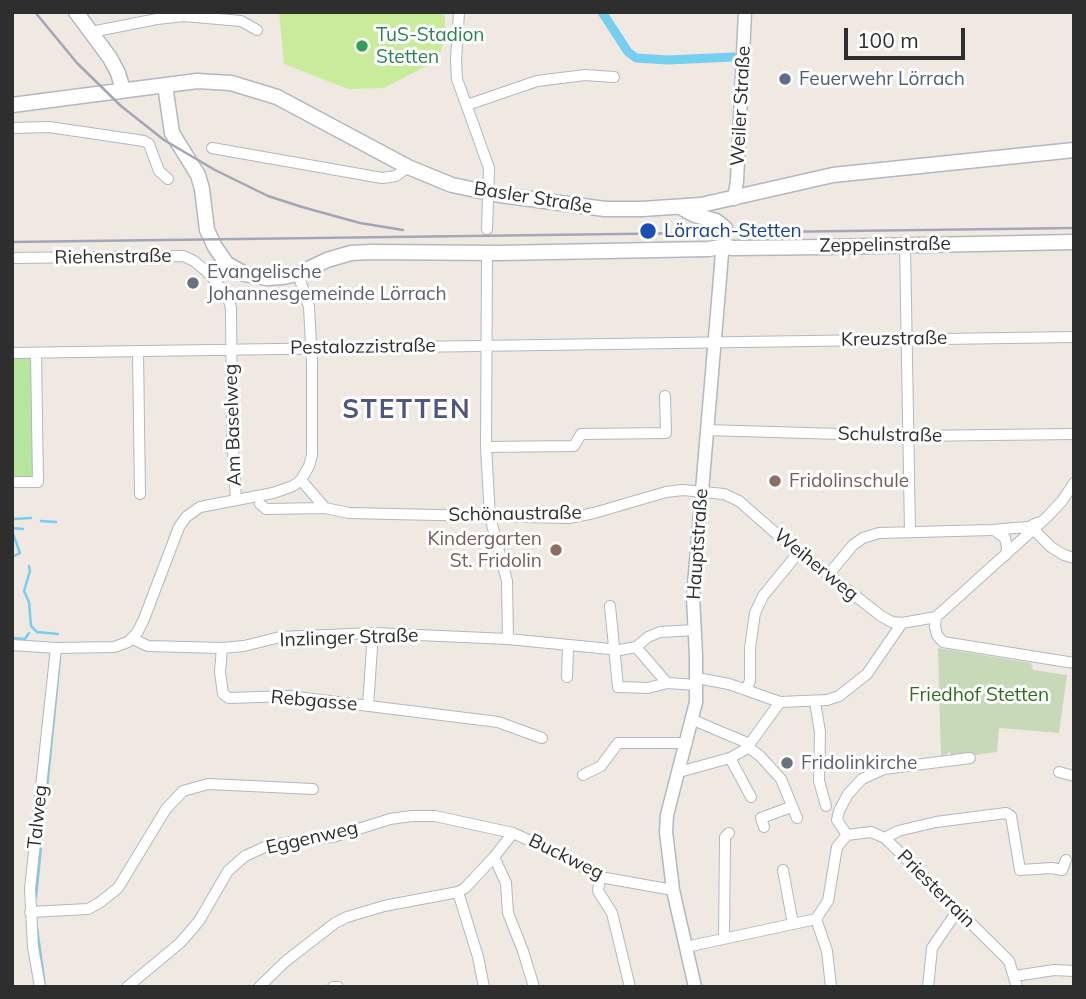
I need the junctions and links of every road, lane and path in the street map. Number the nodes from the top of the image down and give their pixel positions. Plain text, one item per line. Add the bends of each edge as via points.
1 (76, 12) edge
2 (459, 12) edge
3 (745, 12) edge
4 (257, 30) dead end
5 (91, 32) junction
6 (614, 77) dead end
7 (165, 85) junction
8 (123, 90) junction
9 (12, 105) edge
10 (467, 105) junction
11 (12, 128) edge
12 (212, 148) dead end
13 (1074, 150) edge
14 (408, 167) junction
15 (168, 179) dead end
16 (488, 193) junction
17 (734, 199) junction
18 (679, 207) junction
19 (724, 228) junction
20 (487, 229) dead end
21 (1074, 242) edge
22 (726, 246) junction
23 (905, 246) junction
24 (487, 253) junction
25 (12, 258) edge
26 (298, 274) junction
27 (1074, 337) edge
28 (908, 338) junction
29 (714, 342) junction
30 (488, 346) junction
31 (312, 347) junction
32 (231, 350) junction
33 (138, 352) junction
34 (12, 353) edge
35 (36, 353) junction
36 (665, 396) dead end
37 (706, 430) junction
38 (1074, 434) edge
39 (908, 436) junction
40 (486, 447) junction
41 (300, 480) junction
42 (12, 482) edge
43 (1073, 485) edge
44 (702, 491) junction
45 (140, 494) dead end
46 (236, 500) junction
47 (260, 504) dead end
48 (325, 508) junction
49 (491, 517) junction
50 (1037, 525) junction
51 (992, 530) junction
52 (910, 531) junction
53 (799, 552) junction
54 (1006, 555) junction
55 (1074, 558) edge
56 (829, 574) junction
57 (610, 606) dead end
58 (936, 622) junction
59 (902, 623) junction
60 (695, 630) junction
61 (373, 633) junction
62 (133, 639) junction
63 (508, 639) junction
64 (12, 645) edge
65 (568, 646) junction
66 (636, 647) junction
67 (56, 648) junction
68 (222, 648) junction
69 (614, 650) junction
70 (1074, 663) edge
71 (568, 677) dead end
72 (697, 681) junction
73 (667, 683) junction
74 (746, 690) junction
75 (780, 702) junction
76 (815, 702) junction
77 (368, 706) junction
78 (693, 720) junction
79 (542, 738) dead end
80 (687, 743) junction
81 (749, 746) junction
82 (730, 758) junction
83 (970, 758) dead end
84 (679, 772) junction
85 (1059, 772) dead end
86 (583, 775) dead end
87 (1074, 776) edge
88 (313, 789) dead end
89 (751, 797) dead end
90 (826, 806) dead end
91 (791, 807) junction
92 (797, 818) dead end
93 (764, 827) dead end
94 (513, 833) junction
95 (729, 833) dead end
96 (847, 835) junction
97 (885, 838) junction
98 (494, 858) junction
99 (783, 870) dead end
100 (1074, 875) edge
101 (600, 877) junction
102 (673, 890) junction
103 (458, 892) junction
104 (958, 911) junction
105 (30, 912) junction
106 (817, 919) junction
107 (793, 924) junction
108 (724, 938) junction
109 (686, 947) junction
110 (1074, 971) edge
111 (1016, 981) edge
112 (40, 987) edge
113 (127, 987) edge
114 (259, 987) edge
115 (333, 987) edge
116 (338, 987) edge
117 (484, 987) edge
118 (534, 987) edge
119 (630, 987) edge
120 (695, 987) edge
121 (831, 987) edge
122 (928, 987) edge

1 - 5 main road
2 - 10 street via 457,79
3 - 17 street, Weiler Straße
4 - 5 street via 241,21 184,16
5 - 8 main road via 115,67
6 - 10 street via 585,75 537,81
7 - 8 main road, Basler Straße
7 - 14 main road, Basler Straße via 211,81 264,92
7 - 26 main road, Zeppelinstraße via 172,132 198,175 205,222 215,247 227,264 245,274 267,278
8 - 9 main road, Basler Straße
10 - 16 street via 489,168
11 - 15 street via 50,127 144,141
12 - 14 street via 382,178 396,176
13 - 17 main road, Basler Straße via 833,175
14 - 16 main road, Basler Straße via 452,185
16 - 18 main road, Basler Straße via 592,208
16 - 20 street
17 - 18 main road, Basler Straße
17 - 19 main road, Hauptstraße
18 - 19 main road
19 - 22 main road, Hauptstraße
21 - 23 main road, Zeppelinstraße
22 - 23 main road, Zeppelinstraße
22 - 24 main road, Zeppelinstraße
22 - 29 street, Hauptstraße
23 - 28 street
24 - 26 main road, Zeppelinstraße via 351,253
24 - 30 street
25 - 32 street, Riehenstraße via 183,256 206,271 229,300
26 - 31 street via 309,307
27 - 28 street, Kreuzstraße
28 - 29 street, Kreuzstraße
28 - 39 street
29 - 30 street, Pestalozzistraße
29 - 37 street, Hauptstraße
30 - 31 street, Pestalozzistraße
30 - 40 street
31 - 32 street, Pestalozzistraße
31 - 41 street via 312,455
32 - 33 street, Pestalozzistraße
32 - 46 street, Am Baselweg
33 - 35 street, Pestalozzistraße
33 - 45 street
34 - 35 street, Pestalozzistraße
35 - 42 street via 38,482
36 - 40 street via 666,433 581,434 574,446
37 - 39 street, Schulstraße
37 - 44 street, Hauptstraße
38 - 39 street, Schulstraße
39 - 52 street
40 - 49 street
41 - 46 street via 273,494
41 - 48 street
43 - 50 street
44 - 49 street, Schönaustraße via 666,492 569,518
44 - 53 street, Weiherweg via 732,496
44 - 60 street, Hauptstraße via 693,597
46 - 62 street via 200,507 186,517
47 - 48 street, Schönaustraße via 266,509
48 - 49 street, Schönaustraße via 349,513
49 - 63 street via 507,581
50 - 51 street
50 - 54 street
50 - 55 street via 1051,547
51 - 52 street
51 - 54 street via 1004,538
52 - 56 street via 863,538
53 - 56 street, Weiherweg
53 - 74 street via 755,613
54 - 58 street
56 - 59 street, Weiherweg via 881,616
57 - 69 street
58 - 59 street
58 - 70 street via 943,642
59 - 76 street via 854,686 839,696
60 - 66 street, Inzlinger Straße via 660,632
60 - 72 street, Hauptstraße
61 - 63 street, Inzlinger Straße
61 - 68 street, Inzlinger Straße via 280,637
61 - 77 street, Rebgasse
62 - 67 street via 114,647
62 - 68 street, Inzlinger Straße via 155,647
63 - 65 street, Inzlinger Straße
64 - 67 street
65 - 69 street, Inzlinger Straße
65 - 71 street
66 - 69 street, Inzlinger Straße
66 - 73 street
67 - 105 street, Talweg
68 - 77 street, Rebgasse via 223,694 229,698 289,696
69 - 73 street via 618,687 649,688
72 - 73 street
72 - 74 street
72 - 78 street, Hauptstraße
74 - 75 street
75 - 76 street
75 - 81 street
76 - 90 street via 819,781
77 - 79 street, Rebgasse via 498,722
78 - 80 street, Hauptstraße
78 - 81 street
80 - 84 street, Hauptstraße
80 - 86 street via 618,743 601,766
81 - 82 street
81 - 91 street via 780,779
82 - 84 street
82 - 89 street
83 - 96 street via 906,765 862,779 839,811 837,820
84 - 102 street, Hauptstraße via 666,832
85 - 87 street
88 - 105 street via 208,784 183,791 166,809 118,888 88,909
91 - 92 street
91 - 93 street via 761,818
94 - 98 street, Buckweg
94 - 101 street, Buckweg
94 - 113 street, Eggenweg via 435,816 412,816 333,837 269,845 244,856 228,871 180,943
95 - 108 street via 725,837
96 - 97 street, Priesterrain via 871,832
96 - 106 street via 837,847 828,901
97 - 100 street via 936,822 1006,813 1020,870 1064,865
97 - 104 street, Priesterrain
98 - 103 street, Buckweg
98 - 118 street via 506,883 508,913
99 - 107 street
101 - 102 street, Buckweg
101 - 119 street via 598,891 612,913
102 - 109 street, Hauptstraße
103 - 114 street via 347,917 286,961
103 - 117 street
104 - 111 street, Priesterrain via 1009,961
104 - 122 street via 932,948
105 - 112 street, Talweg
106 - 107 street
106 - 121 street
107 - 108 street
108 - 109 street
109 - 120 street, Hauptstraße
110 - 111 street via 1054,970
115 - 116 street

